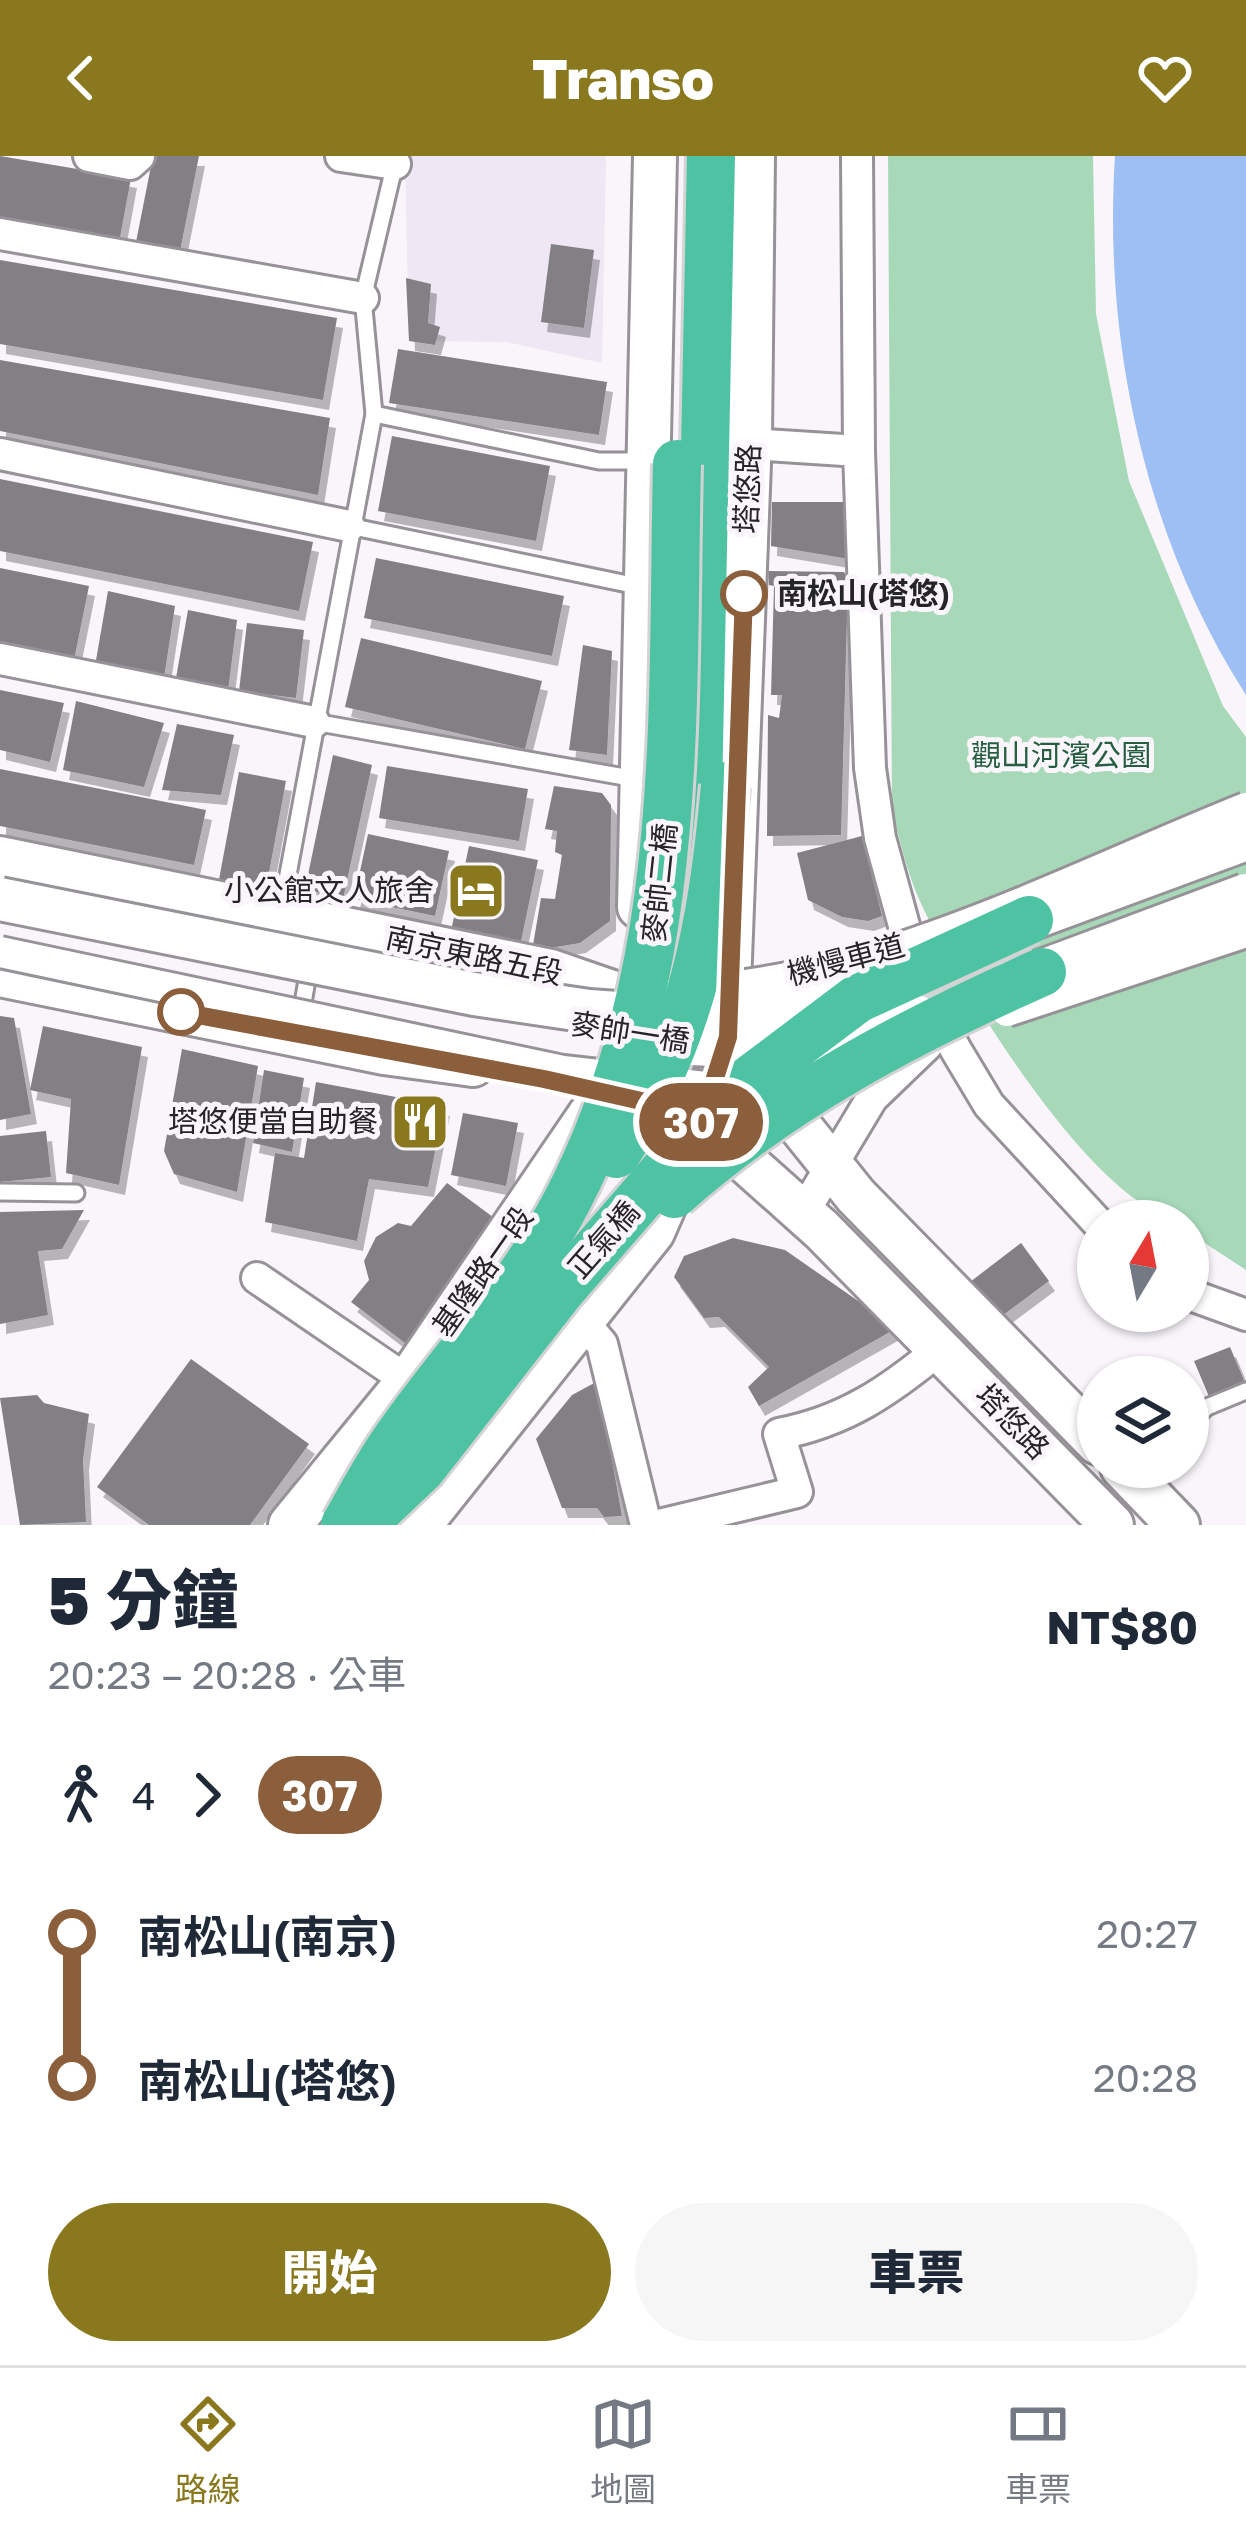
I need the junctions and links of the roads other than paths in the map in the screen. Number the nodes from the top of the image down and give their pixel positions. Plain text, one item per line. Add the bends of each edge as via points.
1 (89, 156) edge
2 (341, 156) edge
3 (655, 156) edge
4 (684, 156) edge
5 (711, 156) edge
6 (735, 156) edge
7 (753, 156) edge
8 (857, 156) edge
9 (134, 159) edge
10 (395, 160) edge
11 (0, 234) edge
12 (363, 298) junction
13 (374, 414) junction
14 (750, 444) junction
15 (859, 451) junction
16 (0, 454) edge
17 (648, 461) junction
18 (349, 526) junction
19 (645, 588) junction
20 (0, 659) edge
21 (314, 722) junction
22 (641, 779) junction
23 (1246, 808) edge
24 (1246, 838) edge
25 (0, 858) edge
26 (0, 879) edge
27 (1246, 896) edge
28 (0, 903) edge
29 (299, 918) junction
30 (1029, 920) joint
31 (1246, 932) edge
32 (0, 952) edge
33 (1042, 972) joint
34 (0, 975) edge
35 (641, 999) junction
36 (947, 1034) junction
37 (298, 1036) junction
38 (728, 1037) junction
39 (604, 1092) junction
40 (701, 1122) junction
41 (831, 1164) junction
42 (0, 1192) edge
43 (76, 1192) dead end
44 (1077, 1200) edge
45 (803, 1213) junction
46 (257, 1278) dead end
47 (1209, 1302) edge
48 (1246, 1316) edge
49 (584, 1323) junction
50 (940, 1348) junction
51 (408, 1381) junction
52 (1246, 1391) edge
53 (1209, 1405) edge
54 (1077, 1421) edge
55 (1148, 1488) edge
56 (358, 1521) edge
57 (290, 1525) edge
58 (420, 1525) edge
59 (646, 1525) edge
60 (658, 1525) edge
61 (1112, 1525) edge
62 (1178, 1525) edge

1 - 9 street
2 - 10 street
3 - 17 main road
4 - 56 highway, 麥帥二橋, bridge via 668,819 660,917 637,1028 565,1205 498,1310 391,1446
5 - 38 highway via 695,924
6 - 56 highway, 麥帥二橋, bridge via 725,786 700,976 635,1125 580,1210 387,1456
7 - 14 main road, 塔悠路
8 - 15 street
10 - 12 lane
11 - 12 street
12 - 13 lane
13 - 17 lane via 599,460
13 - 18 lane
14 - 15 street
14 - 38 main road, 塔悠路
15 - 36 street via 870,768 880,838 920,984
16 - 18 street
17 - 19 main road
18 - 19 lane
18 - 21 lane
19 - 22 main road
20 - 21 street
21 - 22 lane
21 - 29 lane
22 - 35 main road
23 - 26 street, 機慢車道, bridge via 888,952 735,989 608,993 519,984
24 - 28 main road, 麥帥一橋, bridge via 862,982 688,1018 474,994
24 - 30 highway, 麥帥一橋, bridge
25 - 29 main road, 南京東路五段
27 - 28 main road, 麥帥一橋, bridge via 928,1014 850,1037 778,1046 684,1043 581,1026
27 - 33 highway, 麥帥一橋, bridge
29 - 35 main road, 南京東路五段 via 551,971
29 - 37 lane
30 - 56 highway, 正氣橋, bridge via 857,999 732,1093 561,1290 422,1468
31 - 32 street, bridge via 818,1076 714,1088 563,1071
33 - 56 highway, 正氣橋, bridge via 821,1082 708,1163 532,1333 414,1476
34 - 37 main road
35 - 38 main road, 南京東路五段
35 - 39 main road, 基隆路一段
36 - 41 street via 913,1053 872,1098
36 - 44 street via 989,1106
37 - 39 main road
38 - 40 main road, 塔悠路
38 - 41 main road, 塔悠路
39 - 40 main road, 塔悠路
39 - 51 main road, 基隆路一段
40 - 45 main road, 塔悠路
40 - 49 main road via 653,1232
40 - 56 main road via 614,1210
41 - 45 street
41 - 54 main road, 塔悠路
42 - 43 lane
45 - 50 main road, 塔悠路
46 - 51 street
47 - 48 street
49 - 58 main road
49 - 59 street via 602,1344
50 - 60 street via 865,1407 779,1435 797,1492
50 - 61 main road, 塔悠路
51 - 57 main road, 基隆路一段
52 - 53 lane
55 - 62 main road

